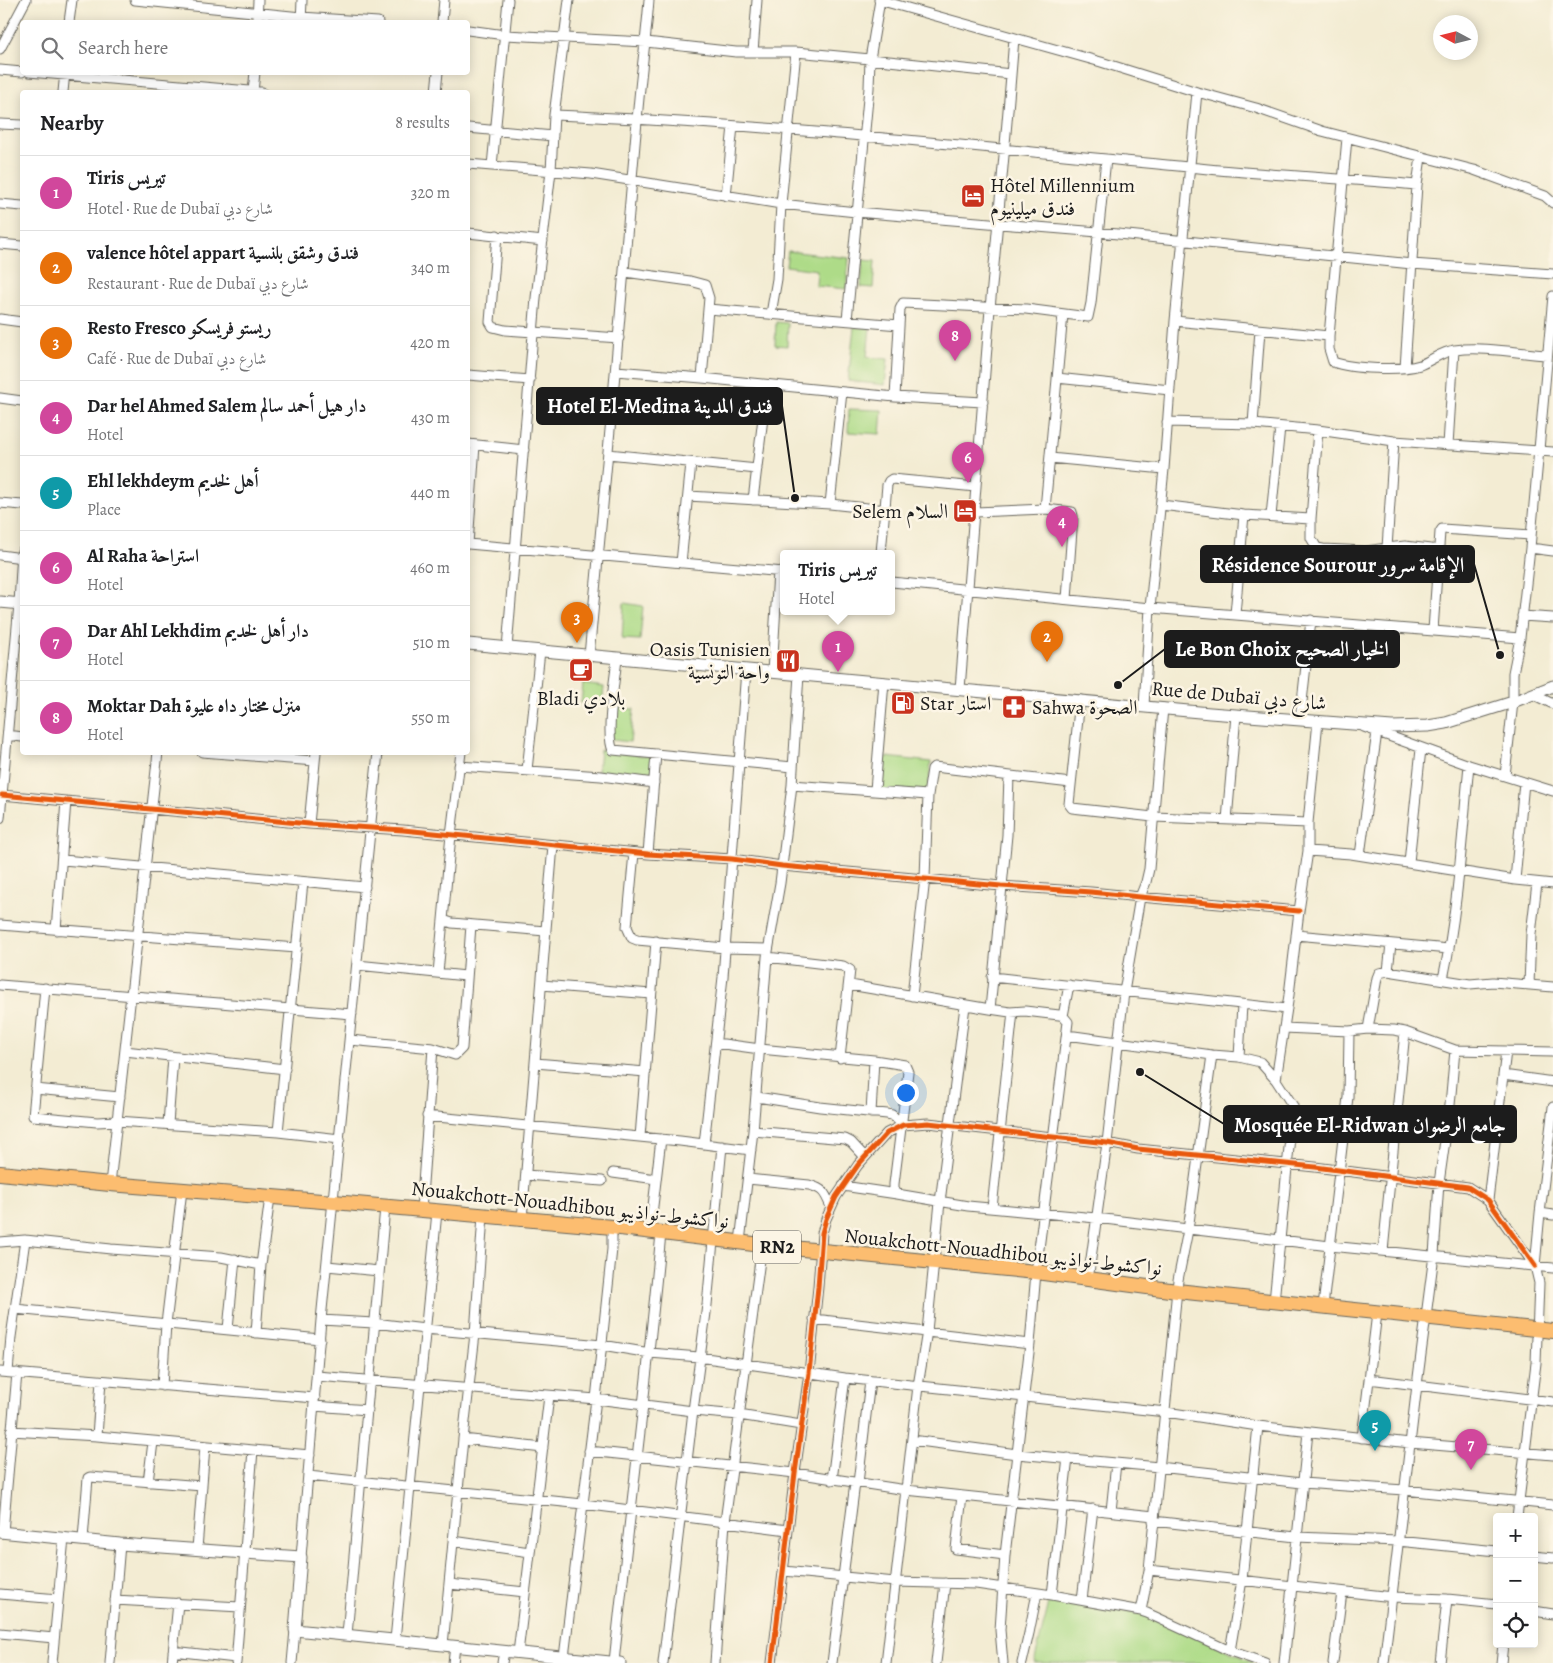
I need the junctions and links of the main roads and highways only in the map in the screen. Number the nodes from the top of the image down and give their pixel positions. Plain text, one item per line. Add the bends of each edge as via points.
1 (0, 1173) edge
2 (1553, 1331) edge

1 - 2 highway, Nouakchott-Nouadhibou نواكشوط-نواذيبو / RN2 via 612,1227 1036,1272 1177,1292

